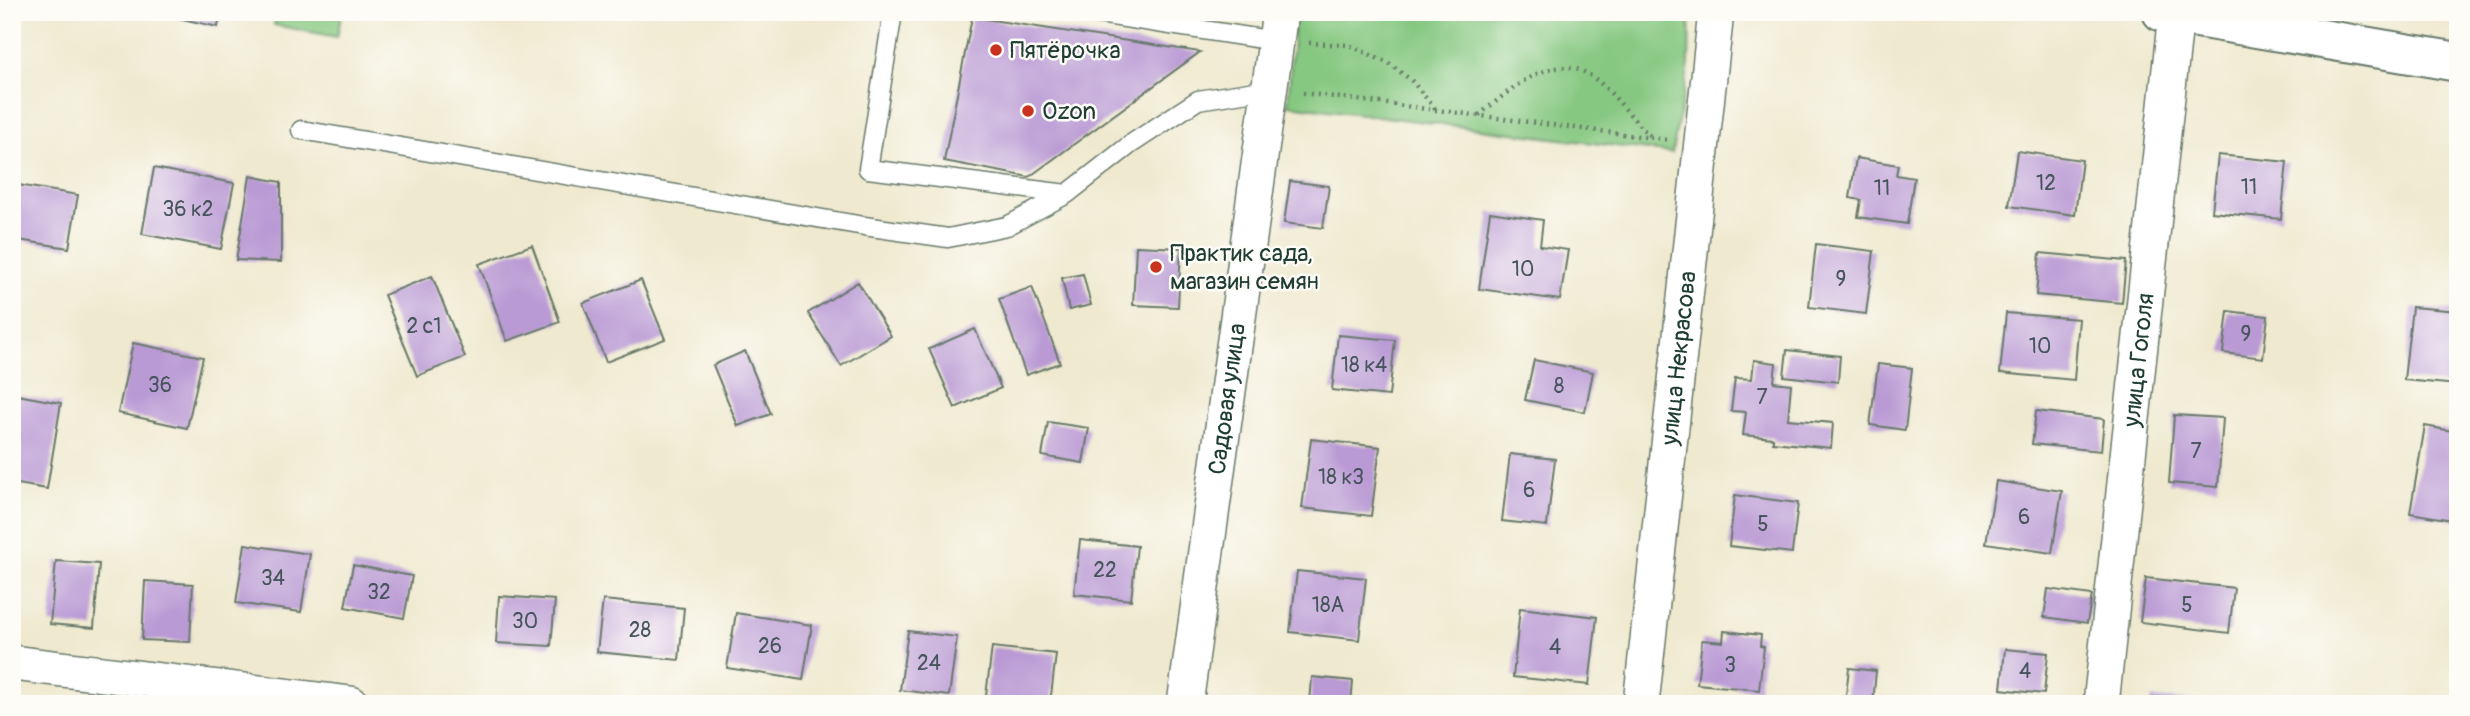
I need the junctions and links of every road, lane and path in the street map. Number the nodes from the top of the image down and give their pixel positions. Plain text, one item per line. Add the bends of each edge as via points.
1 (893, 12) edge
2 (1086, 12) edge
3 (1716, 12) edge
4 (2169, 13) edge
5 (1278, 27) edge
6 (2458, 62) edge
7 (1268, 89) junction
8 (1437, 111) junction
9 (1478, 116) junction
10 (301, 130) dead end
11 (1653, 138) junction
12 (1701, 144) junction
13 (1067, 194) junction
14 (12, 663) edge
15 (351, 704) edge
16 (1185, 704) edge
17 (1641, 704) edge
18 (2101, 704) edge

1 - 13 lane via 868,169
2 - 5 lane
3 - 12 street, улица Некрасова
4 - 6 main road
4 - 18 street, улица Гоголя
5 - 7 street, Садовая улица
5 - 8 path via 1349,45 1390,64 1411,80
7 - 8 path
7 - 13 lane via 1198,100
7 - 16 street, Садовая улица
8 - 9 path
9 - 11 path
9 - 11 path via 1527,78 1546,69 1573,68 1593,77
10 - 13 lane via 948,238 1007,226
11 - 12 path
12 - 17 street, улица Некрасова
14 - 15 street

